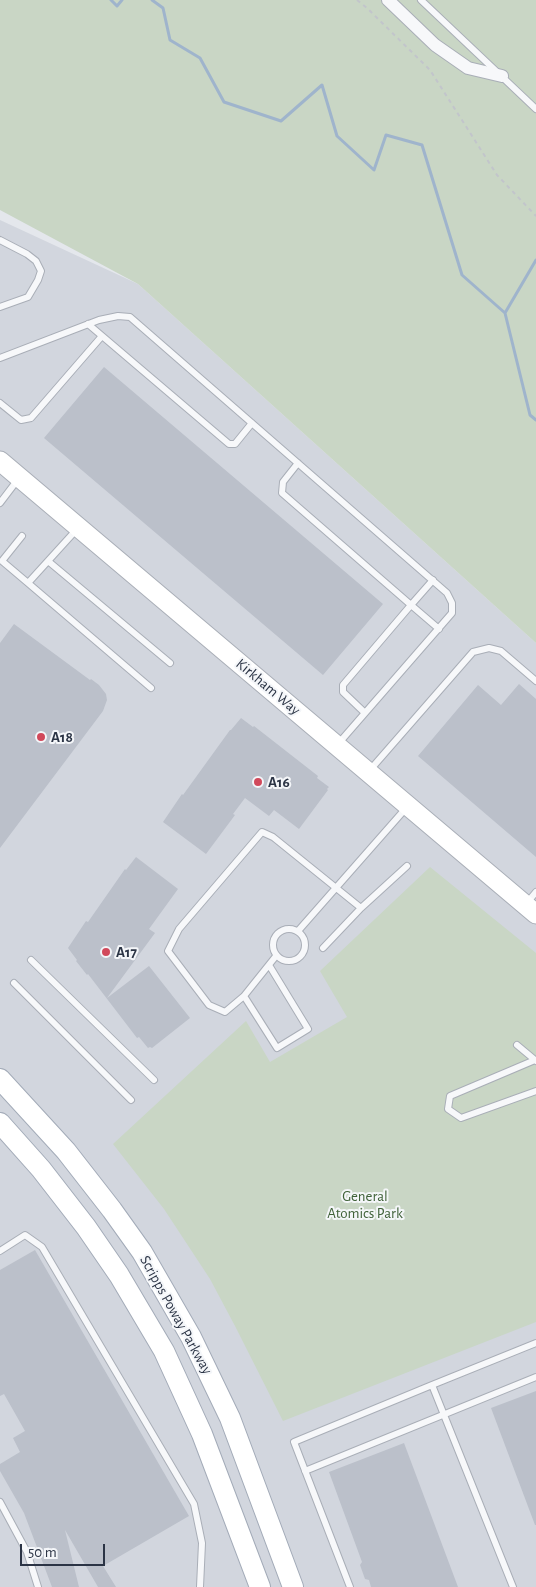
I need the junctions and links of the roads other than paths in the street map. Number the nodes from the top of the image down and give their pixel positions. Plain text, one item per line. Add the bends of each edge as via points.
1 (388, 0) edge
2 (420, 0) edge
3 (502, 76) junction
4 (536, 108) edge
5 (0, 240) edge
6 (0, 307) edge
7 (88, 324) junction
8 (102, 336) junction
9 (0, 358) edge
10 (0, 403) edge
11 (252, 424) junction
12 (0, 461) edge
13 (298, 463) junction
14 (19, 477) junction
15 (0, 503) edge
16 (78, 527) junction
17 (22, 536) dead end
18 (48, 561) junction
19 (1, 562) edge
20 (433, 580) junction
21 (28, 583) junction
22 (411, 605) junction
23 (438, 629) junction
24 (170, 663) dead end
25 (536, 681) edge
26 (151, 688) dead end
27 (365, 713) junction
28 (337, 745) junction
29 (368, 772) junction
30 (408, 806) junction
31 (407, 866) dead end
32 (336, 887) junction
33 (532, 903) edge
34 (362, 908) junction
35 (298, 931) junction
36 (324, 948) dead end
37 (276, 956) junction
38 (31, 960) dead end
39 (269, 965) junction
40 (14, 983) dead end
41 (244, 996) junction
42 (517, 1045) dead end
43 (535, 1060) edge
44 (0, 1079) edge
45 (154, 1080) dead end
46 (536, 1091) edge
47 (131, 1100) dead end
48 (0, 1123) edge
49 (0, 1251) edge
50 (536, 1343) edge
51 (536, 1377) edge
52 (432, 1385) junction
53 (443, 1414) junction
54 (305, 1471) junction
55 (0, 1502) edge
56 (38, 1587) edge
57 (200, 1587) edge
58 (260, 1587) edge
59 (293, 1587) edge
60 (350, 1587) edge
61 (513, 1587) edge

1 - 3 street via 435,45 468,68
2 - 3 lane
3 - 4 lane
5 - 6 lane via 27,254 41,271 28,297
7 - 8 lane
7 - 9 lane
7 - 11 lane via 118,316 130,317
8 - 10 lane via 31,418 20,420
8 - 11 lane via 230,444 234,444
11 - 13 lane
12 - 14 main road, Kirkham Way
13 - 20 lane
13 - 22 lane via 283,482 282,493
14 - 15 lane
14 - 16 main road, Kirkham Way
16 - 18 lane
16 - 28 main road, Kirkham Way
17 - 19 lane
18 - 21 lane
18 - 24 lane
19 - 21 lane
20 - 22 lane
20 - 23 lane via 447,593 452,603 452,613
21 - 26 lane
22 - 23 lane
22 - 27 lane via 343,685 343,692
23 - 27 lane
25 - 29 lane via 501,651 489,648 473,652
27 - 28 lane
28 - 29 main road, Kirkham Way
29 - 30 main road, Kirkham Way
30 - 32 lane
30 - 33 main road, Kirkham Way
31 - 34 lane
32 - 34 lane
32 - 35 lane
32 - 41 lane via 273,837 262,832 180,930 168,951 209,1004 225,1012
34 - 36 lane
35 - 37 lane via 288,928 274,936 272,947
35 - 37 lane via 304,940 302,954 290,962
37 - 39 lane
38 - 45 lane
39 - 41 lane
39 - 41 lane via 308,1029 276,1048
40 - 47 lane
42 - 43 lane
43 - 46 lane via 450,1096 448,1109 460,1118
44 - 59 main road, Scripps Poway Parkway via 66,1151 142,1252 191,1337 230,1418
48 - 58 main road, Scripps Poway Parkway via 86,1227 164,1351 202,1434
49 - 57 lane via 25,1235 42,1247 194,1504 202,1542
50 - 52 lane
51 - 53 lane
52 - 53 lane
52 - 54 lane via 294,1442
53 - 54 lane
53 - 61 lane
54 - 60 lane
55 - 56 lane via 27,1552

